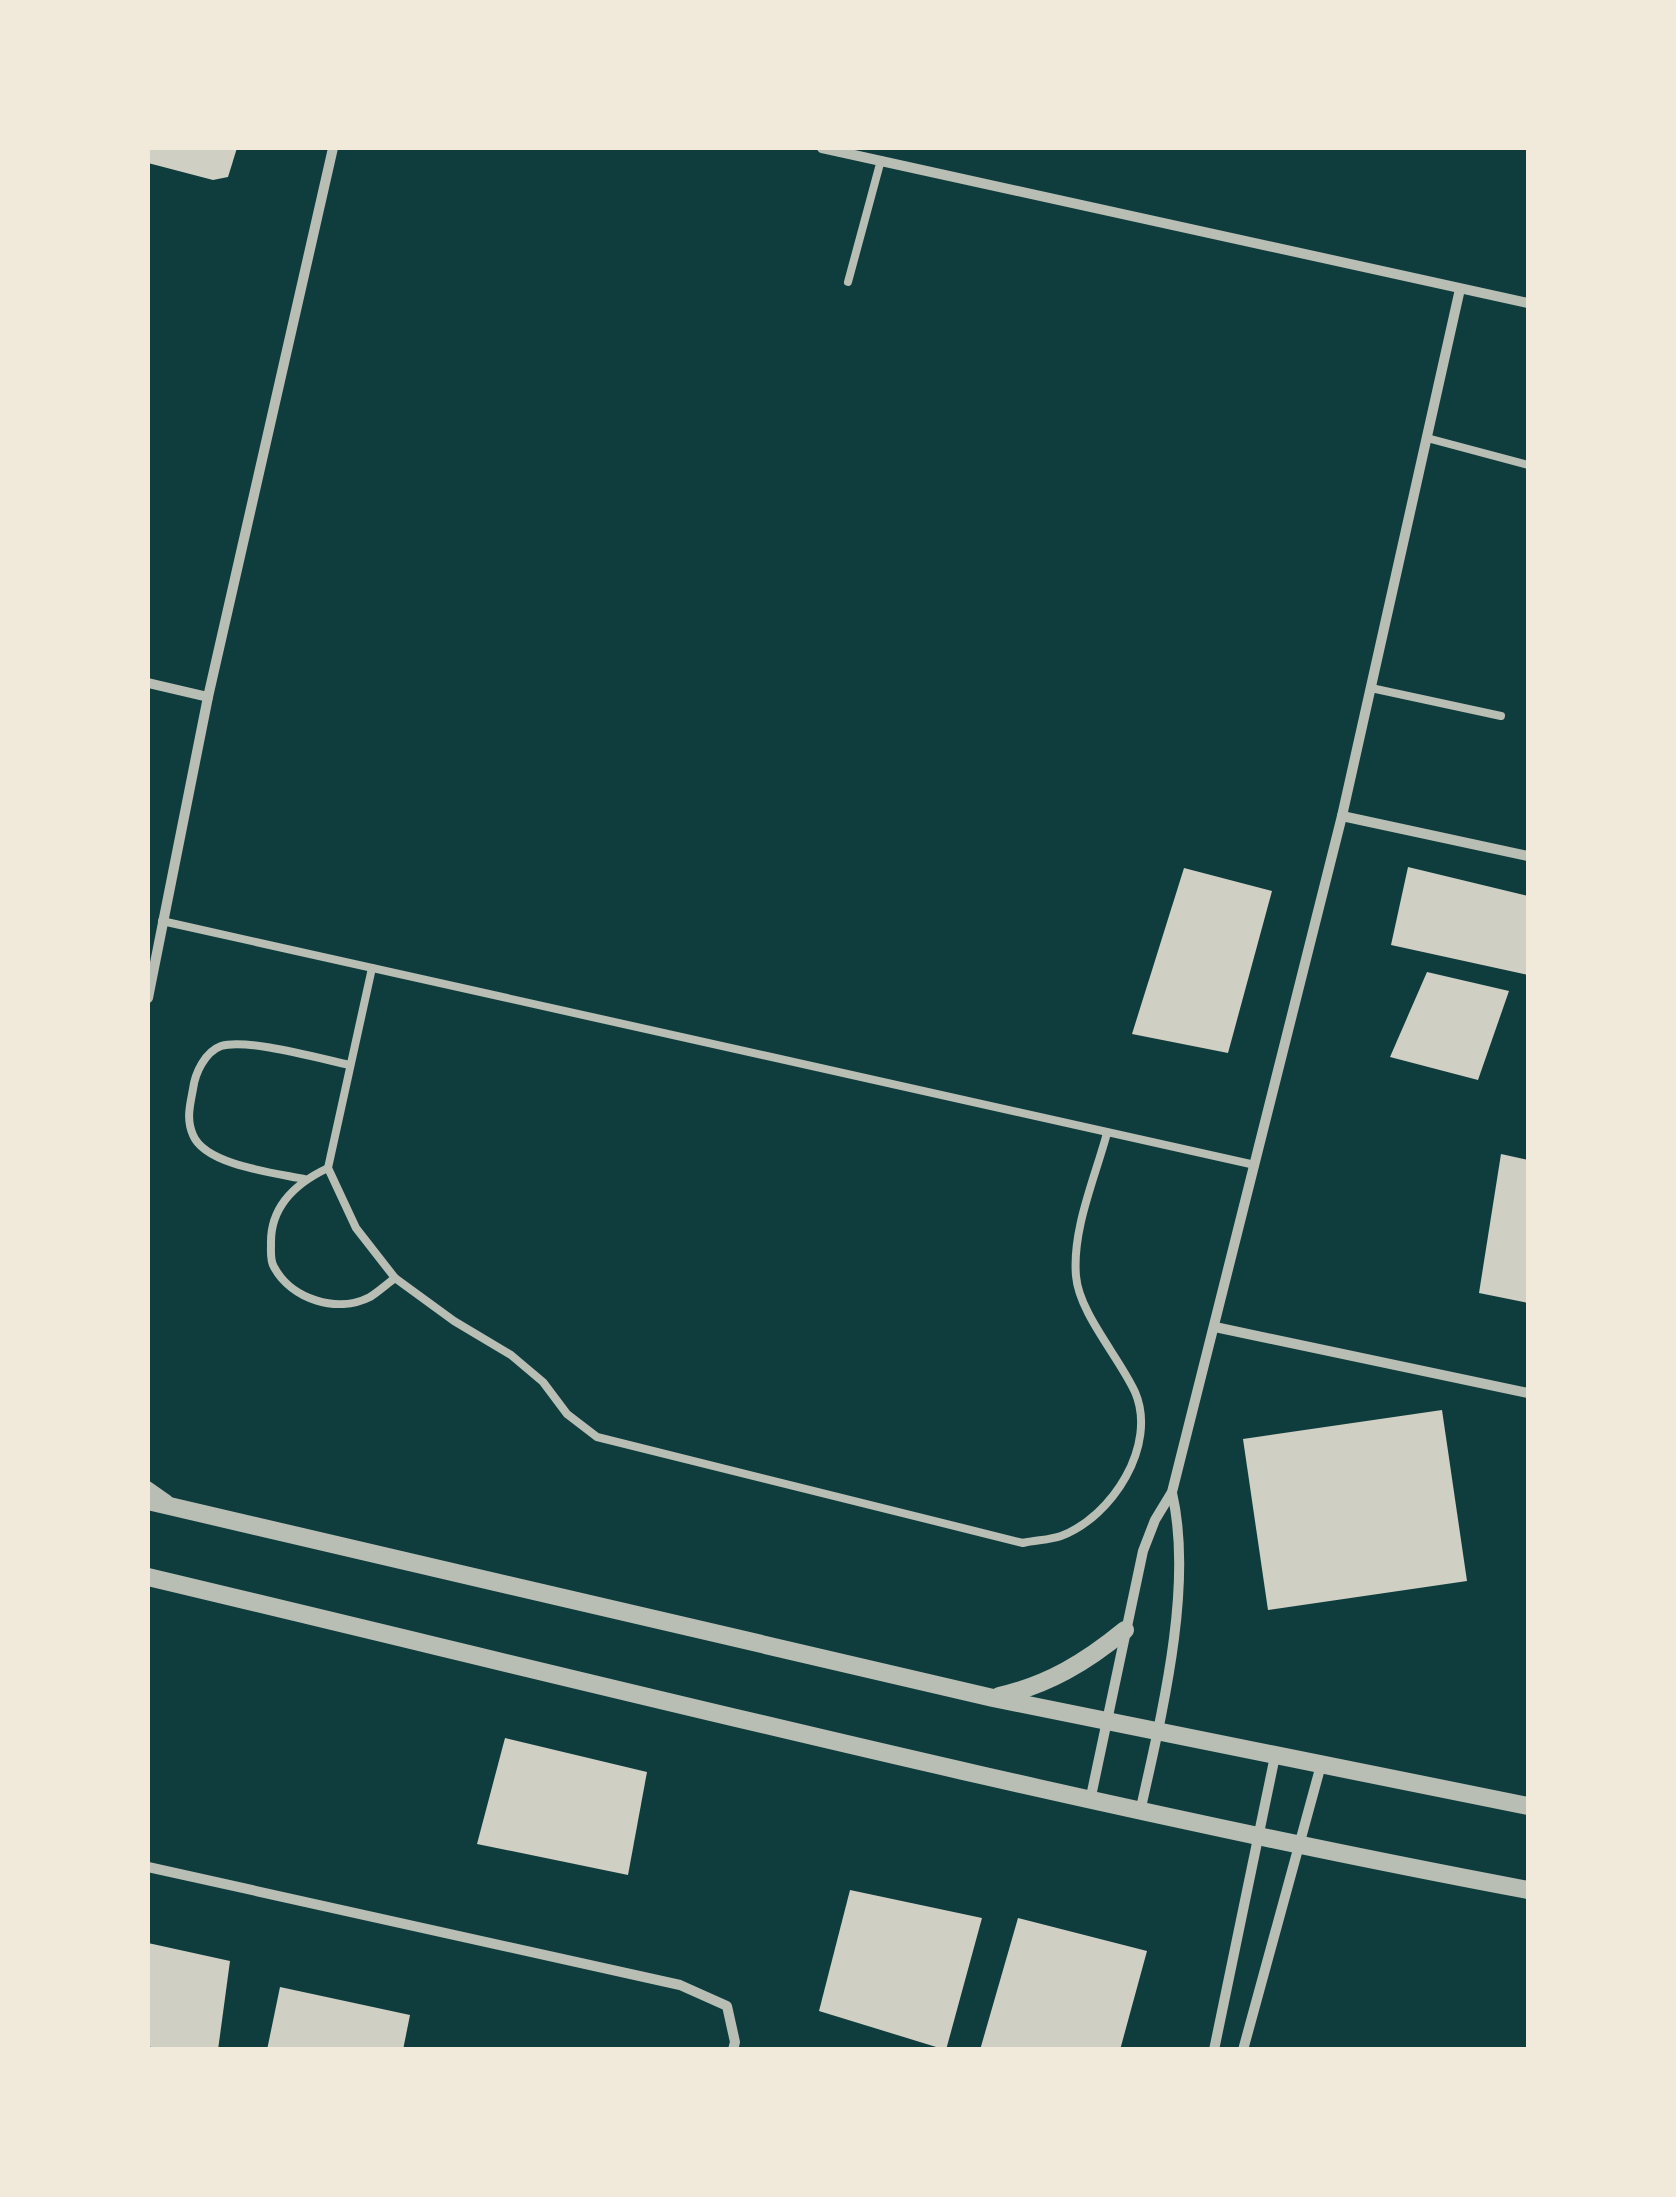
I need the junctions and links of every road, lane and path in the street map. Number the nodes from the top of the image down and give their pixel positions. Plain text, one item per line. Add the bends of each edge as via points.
1 (333, 148) edge
2 (822, 148) edge
3 (881, 160) junction
4 (848, 282) dead end
5 (1460, 290) junction
6 (1528, 304) edge
7 (1427, 438) junction
8 (1528, 465) edge
9 (148, 683) edge
10 (1371, 688) junction
11 (208, 697) junction
12 (1500, 716) dead end
13 (1342, 816) junction
14 (1528, 856) edge
15 (161, 921) junction
16 (372, 968) junction
17 (148, 998) edge
18 (350, 1065) junction
19 (1107, 1133) junction
20 (1255, 1166) junction
21 (328, 1168) junction
22 (304, 1180) junction
23 (394, 1278) junction
24 (1215, 1327) junction
25 (1528, 1393) edge
26 (148, 1486) edge
27 (1172, 1492) junction
28 (148, 1501) edge
29 (177, 1507) junction
30 (148, 1577) edge
31 (1125, 1630) junction
32 (993, 1698) junction
33 (1107, 1720) junction
34 (1158, 1731) junction
35 (1275, 1756) junction
36 (1321, 1765) junction
37 (1090, 1801) junction
38 (1528, 1806) edge
39 (1140, 1812) junction
40 (1257, 1838) junction
41 (1301, 1847) junction
42 (148, 1867) edge
43 (1528, 1890) edge
44 (732, 2050) edge
45 (1214, 2050) edge
46 (1243, 2050) edge

1 - 11 street
2 - 3 street
3 - 4 lane
3 - 5 street
5 - 6 street
5 - 7 street
7 - 8 lane
7 - 10 street
9 - 11 street
10 - 12 lane
10 - 13 street
11 - 15 street
13 - 14 street
13 - 20 street
15 - 16 lane
15 - 17 street
16 - 18 lane
16 - 19 lane
18 - 21 lane
18 - 22 lane via 242,1044 220,1046 194,1078 188,1115 193,1138 208,1152
19 - 20 lane
19 - 23 lane via 1077,1242 1076,1279 1137,1398 1139,1440 1126,1481 1098,1515 1062,1536 1024,1542 598,1437 511,1355
20 - 24 street
21 - 22 lane
21 - 23 lane via 356,1228
22 - 23 lane via 286,1196 271,1232 272,1265 292,1288 317,1302 345,1305
24 - 25 street
24 - 27 street
26 - 29 street
27 - 31 street via 1142,1551
27 - 34 street via 1181,1560
28 - 29 street
29 - 32 street
30 - 37 street
31 - 32 street via 1064,1674
31 - 33 street
32 - 33 street
33 - 34 street
33 - 37 street
34 - 35 street
34 - 39 street
35 - 36 street
35 - 40 street
36 - 38 street
36 - 41 street
37 - 39 street
39 - 40 street
40 - 41 street
40 - 45 street
41 - 43 street
41 - 46 street
42 - 44 street via 680,1985 727,2006

